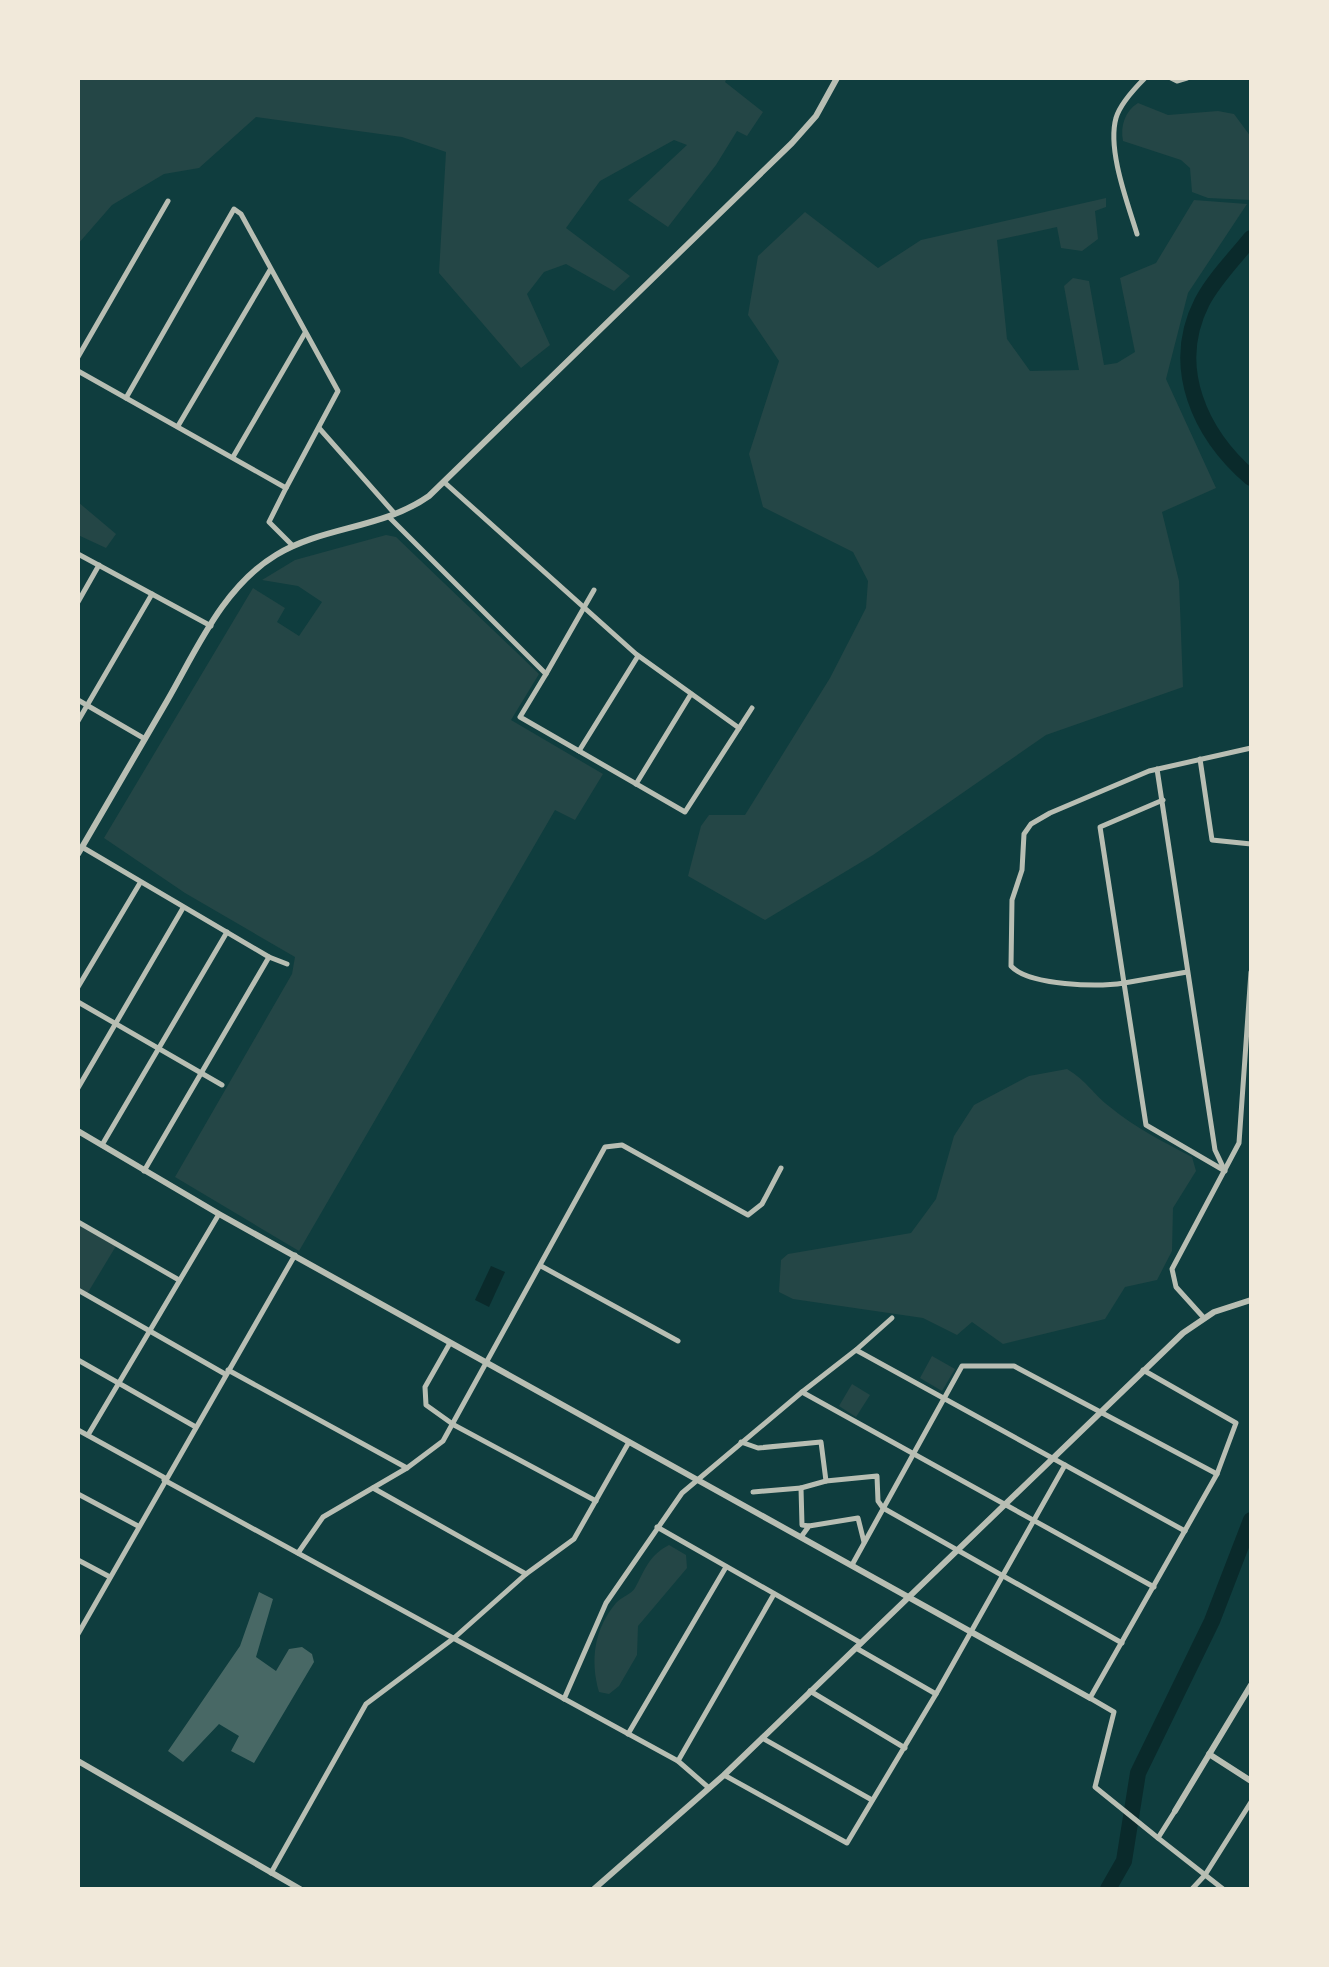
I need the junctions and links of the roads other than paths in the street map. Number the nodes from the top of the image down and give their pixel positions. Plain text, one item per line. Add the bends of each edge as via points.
1 (837, 78) edge
2 (1145, 78) edge
3 (1171, 78) edge
4 (1187, 78) edge
5 (168, 201) dead end
6 (1137, 234) dead end
7 (271, 269) junction
8 (306, 332) junction
9 (78, 357) edge
10 (78, 371) edge
11 (126, 398) junction
12 (178, 426) junction
13 (319, 428) junction
14 (233, 457) junction
15 (444, 482) junction
16 (286, 488) junction
17 (393, 517) junction
18 (293, 546) junction
19 (78, 554) edge
20 (99, 565) junction
21 (594, 590) dead end
22 (152, 594) junction
23 (78, 602) edge
24 (584, 608) junction
25 (211, 626) junction
26 (638, 656) junction
27 (546, 674) junction
28 (691, 694) junction
29 (78, 700) edge
30 (87, 705) junction
31 (752, 708) dead end
32 (78, 721) edge
33 (739, 728) junction
34 (145, 739) junction
35 (1251, 748) edge
36 (579, 751) junction
37 (1200, 759) junction
38 (1157, 769) junction
39 (636, 784) junction
40 (1164, 800) junction
41 (82, 843) edge
42 (1251, 844) edge
43 (78, 854) edge
44 (140, 883) junction
45 (183, 908) junction
46 (227, 932) junction
47 (269, 957) junction
48 (287, 964) dead end
49 (1187, 972) junction
50 (1251, 972) edge
51 (1124, 983) junction
52 (78, 987) edge
53 (78, 1002) edge
54 (116, 1024) junction
55 (160, 1050) junction
56 (201, 1074) junction
57 (222, 1085) dead end
58 (78, 1088) edge
59 (78, 1131) edge
60 (102, 1145) junction
61 (781, 1168) dead end
62 (144, 1171) junction
63 (1225, 1171) junction
64 (219, 1214) junction
65 (78, 1222) edge
66 (295, 1255) junction
67 (541, 1266) junction
68 (179, 1280) junction
69 (78, 1290) edge
70 (1251, 1300) edge
71 (892, 1318) dead end
72 (1204, 1318) junction
73 (149, 1331) junction
74 (678, 1341) dead end
75 (450, 1343) junction
76 (856, 1350) junction
77 (78, 1360) edge
78 (488, 1364) junction
79 (1143, 1370) junction
80 (226, 1372) junction
81 (118, 1383) junction
82 (802, 1392) junction
83 (944, 1397) junction
84 (1101, 1411) junction
85 (454, 1425) junction
86 (194, 1426) junction
87 (78, 1430) edge
88 (88, 1435) junction
89 (629, 1442) junction
90 (741, 1442) junction
91 (913, 1452) junction
92 (1053, 1457) junction
93 (1065, 1465) junction
94 (407, 1468) junction
95 (1217, 1474) junction
96 (695, 1478) junction
97 (164, 1479) junction
98 (826, 1481) junction
99 (372, 1488) junction
100 (801, 1488) junction
101 (753, 1492) dead end
102 (78, 1494) edge
103 (596, 1501) junction
104 (1004, 1504) junction
105 (883, 1508) junction
106 (1034, 1521) junction
107 (138, 1526) junction
108 (809, 1526) junction
109 (657, 1527) junction
110 (1185, 1531) junction
111 (801, 1537) junction
112 (864, 1543) junction
113 (956, 1550) junction
114 (298, 1553) junction
115 (78, 1560) edge
116 (852, 1565) junction
117 (726, 1567) junction
118 (526, 1574) junction
119 (1001, 1576) junction
120 (110, 1577) junction
121 (1154, 1587) junction
122 (774, 1594) junction
123 (908, 1596) junction
124 (79, 1629) edge
125 (970, 1631) junction
126 (454, 1638) junction
127 (1122, 1643) junction
128 (858, 1645) junction
129 (1251, 1685) edge
130 (810, 1691) junction
131 (936, 1694) junction
132 (1090, 1698) junction
133 (564, 1699) junction
134 (628, 1734) junction
135 (762, 1738) junction
136 (905, 1748) junction
137 (1209, 1754) junction
138 (78, 1761) edge
139 (678, 1761) junction
140 (724, 1775) junction
141 (1251, 1781) edge
142 (709, 1788) junction
143 (872, 1800) junction
144 (1251, 1802) edge
145 (1175, 1811) joint
146 (1158, 1838) junction
147 (271, 1873) junction
148 (1205, 1875) junction
149 (300, 1889) edge
150 (594, 1889) edge
151 (1192, 1889) edge
152 (1223, 1889) edge

1 - 15 street via 816,116 792,143
2 - 6 street via 1115,124 1121,179
3 - 4 street
5 - 9 street
7 - 8 street
7 - 11 street via 234,209
7 - 12 street
8 - 13 street via 338,391
8 - 14 street
10 - 11 street
11 - 12 street
12 - 14 street
13 - 16 street
13 - 17 street
14 - 16 street
15 - 17 street
15 - 24 street
16 - 18 street via 269,522
17 - 18 street
17 - 27 street via 399,531
18 - 25 street via 240,584
19 - 20 street
20 - 22 street
20 - 23 street
21 - 24 street
22 - 25 street
22 - 30 street
24 - 26 street
24 - 27 street
25 - 34 street
26 - 28 street
26 - 36 street
27 - 36 street via 520,717
28 - 33 street
28 - 39 street
29 - 30 street
30 - 32 street
30 - 34 street
31 - 33 street
33 - 39 street via 685,812
34 - 41 street
35 - 37 street
36 - 39 street
37 - 38 street
37 - 42 street via 1212,840
38 - 40 street
38 - 51 street via 1031,824 1022,841 1022,870 1012,900 1015,971 1086,986
40 - 49 street
40 - 51 street via 1100,827
41 - 43 street
41 - 44 street
44 - 45 street
44 - 52 street
45 - 46 street
45 - 54 street
46 - 47 street
46 - 55 street
47 - 48 street
47 - 56 street
49 - 51 street
49 - 63 street via 1215,1150
50 - 63 street via 1241,1135
51 - 63 street via 1146,1125
53 - 54 street
54 - 55 street
54 - 58 street
55 - 56 street
55 - 60 street
56 - 57 street
56 - 62 street
59 - 60 street
60 - 62 street
61 - 67 street via 762,1204 748,1215 622,1145 610,1144 598,1157
62 - 64 street
63 - 72 street via 1172,1269 1176,1287
64 - 66 street
64 - 68 street
65 - 68 street
66 - 75 street
66 - 80 street
67 - 74 street
67 - 78 street
68 - 73 street
69 - 73 street
70 - 72 street
71 - 76 street
72 - 79 street
73 - 80 street
73 - 81 street
75 - 78 street
75 - 85 street via 424,1394 426,1405
76 - 82 street
76 - 83 street
77 - 81 street
78 - 85 street
78 - 89 street
79 - 84 street
79 - 95 street via 1236,1423
80 - 86 street
80 - 94 street
81 - 86 street
81 - 88 street
82 - 90 street
82 - 91 street
83 - 84 street via 962,1366 1014,1366
83 - 91 street
83 - 92 street
84 - 92 street
84 - 95 street
85 - 94 street via 436,1448
85 - 103 street
86 - 97 street
87 - 88 street
88 - 97 street
89 - 96 street
89 - 103 street
90 - 96 street
90 - 98 street via 758,1448 821,1442
91 - 104 street
91 - 105 street
92 - 93 street
92 - 104 street
93 - 106 street
93 - 110 street
94 - 99 street
95 - 110 street
96 - 109 street
96 - 111 street
97 - 107 street
97 - 114 street
98 - 100 street
98 - 105 street via 877,1476
99 - 114 street via 323,1517
99 - 118 street
100 - 101 street
100 - 108 street via 802,1525
102 - 107 street
103 - 118 street via 574,1539
104 - 106 street
104 - 113 street
105 - 112 street
105 - 113 street
106 - 119 street
106 - 121 street
107 - 120 street
108 - 111 street
108 - 112 street via 858,1518
109 - 117 street
109 - 133 street via 606,1603
110 - 121 street
111 - 116 street
112 - 116 street
113 - 119 street
113 - 123 street
114 - 126 street
115 - 120 street
116 - 123 street
117 - 122 street
117 - 134 street
118 - 126 street
119 - 125 street
119 - 127 street
120 - 124 street
121 - 127 street
122 - 128 street
122 - 139 street
123 - 125 street
123 - 128 street
125 - 131 street
125 - 132 street
126 - 133 street
126 - 147 street via 366,1704
127 - 132 street
128 - 130 street
128 - 131 street
129 - 137 street
130 - 135 street
130 - 136 street
131 - 136 street
132 - 146 street via 1114,1712 1095,1787
133 - 134 street
134 - 139 street
135 - 140 street
135 - 143 street
136 - 143 street
137 - 141 street
137 - 145 street
138 - 147 street
139 - 142 street
140 - 142 street
140 - 143 street via 847,1843
142 - 150 street
144 - 148 street
145 - 146 street
146 - 148 street
147 - 149 street
148 - 151 street
148 - 152 street

